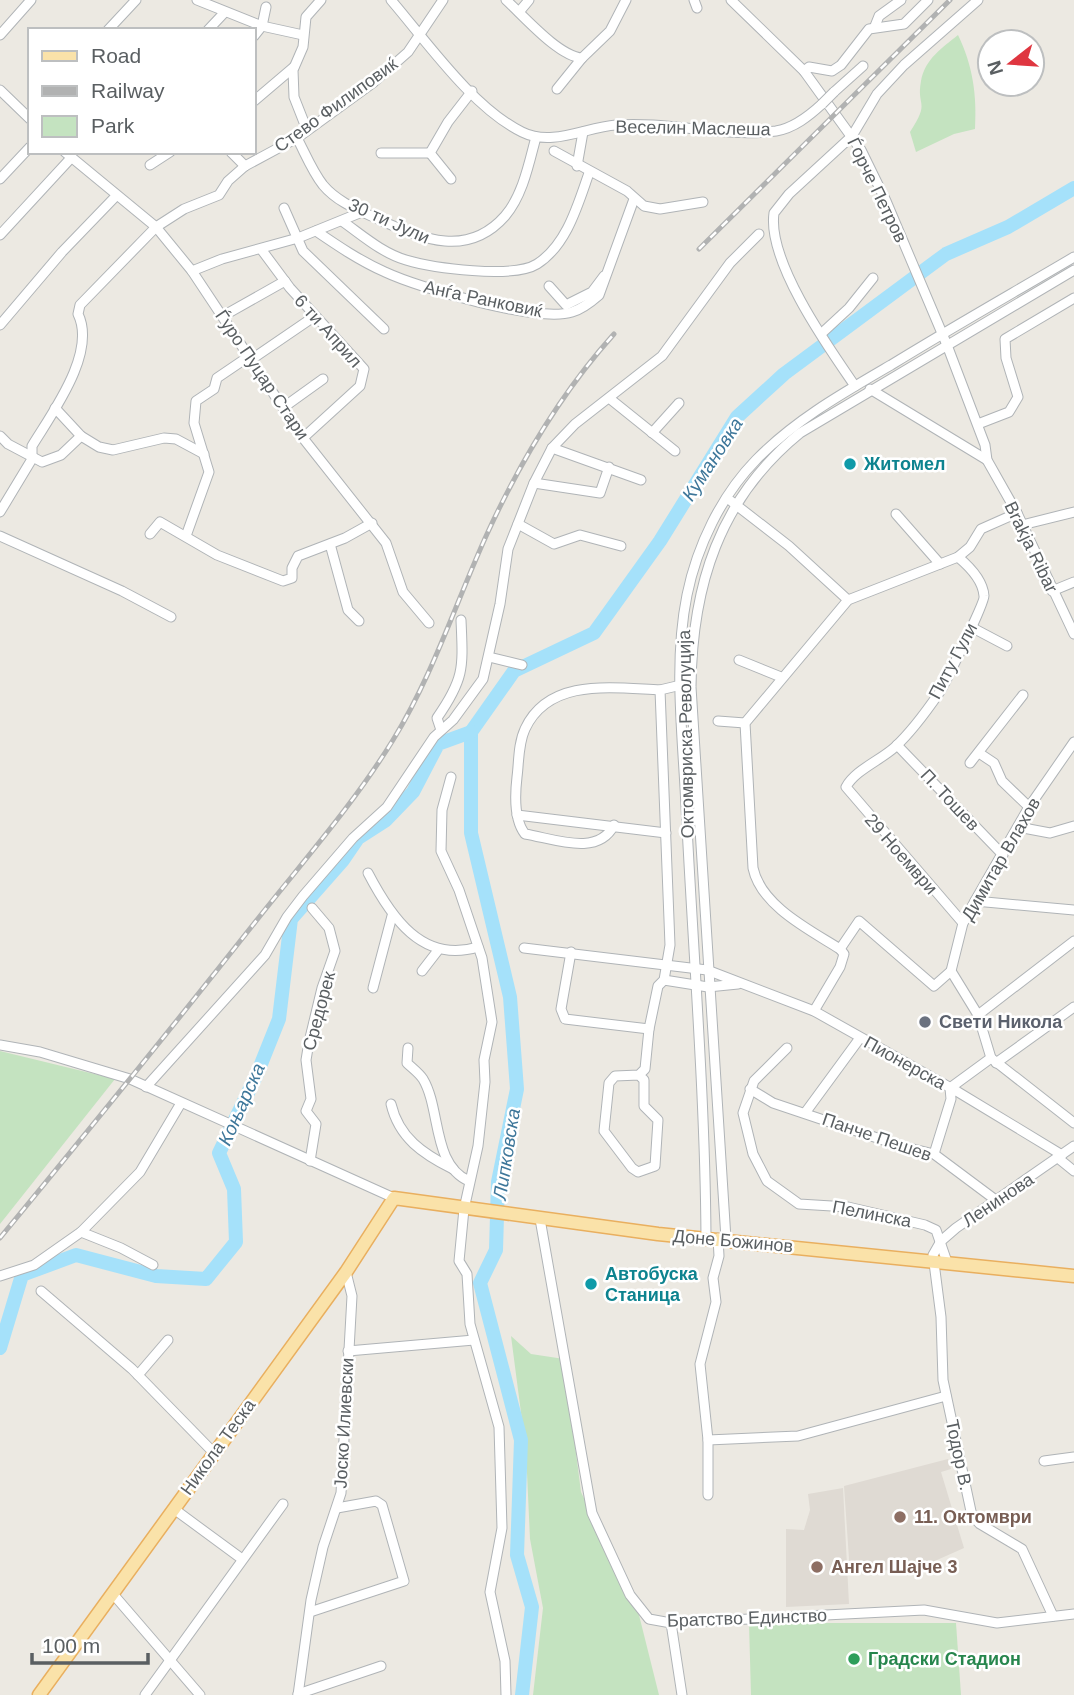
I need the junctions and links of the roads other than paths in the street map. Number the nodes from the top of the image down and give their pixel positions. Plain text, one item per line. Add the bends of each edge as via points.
1 (32, 0) edge
2 (136, 0) edge
3 (197, 0) edge
4 (321, 0) edge
5 (391, 0) edge
6 (443, 0) edge
7 (506, 0) edge
8 (529, 0) edge
9 (731, 0) edge
10 (901, 0) edge
11 (928, 0) edge
12 (978, 0) edge
13 (626, 1) edge
14 (266, 7) dead end
15 (519, 12) junction
16 (224, 13) junction
17 (262, 26) junction
18 (875, 26) junction
19 (110, 28) edge
20 (210, 28) edge
21 (256, 34) edge
22 (421, 34) junction
23 (0, 35) edge
24 (303, 35) junction
25 (582, 58) junction
26 (294, 66) junction
27 (863, 66) dead end
28 (804, 71) junction
29 (557, 89) dead end
30 (472, 91) junction
31 (3, 97) edge
32 (256, 99) edge
33 (28, 117) edge
34 (307, 130) junction
35 (583, 132) junction
36 (852, 136) junction
37 (536, 137) junction
38 (298, 138) junction
39 (28, 148) edge
40 (554, 151) dead end
41 (382, 153) dead end
42 (429, 153) junction
43 (167, 154) edge
44 (233, 154) edge
45 (68, 155) edge
46 (150, 165) dead end
47 (245, 166) junction
48 (577, 166) junction
49 (589, 173) junction
50 (0, 179) edge
51 (451, 179) dead end
52 (116, 196) junction
53 (634, 199) junction
54 (704, 202) dead end
55 (284, 208) dead end
56 (362, 212) junction
57 (342, 221) junction
58 (156, 227) junction
59 (316, 231) junction
60 (759, 234) dead end
61 (0, 235) edge
62 (298, 239) junction
63 (261, 249) junction
64 (1074, 257) edge
65 (1074, 270) edge
66 (192, 271) junction
67 (606, 275) junction
68 (873, 278) dead end
69 (285, 281) junction
70 (549, 286) dead end
71 (1074, 298) edge
72 (223, 316) junction
73 (315, 316) junction
74 (0, 325) edge
75 (384, 329) dead end
76 (822, 333) junction
77 (943, 334) junction
78 (947, 345) junction
79 (253, 359) junction
80 (323, 379) dead end
81 (855, 386) junction
82 (870, 389) junction
83 (609, 398) junction
84 (678, 403) dead end
85 (284, 407) junction
86 (55, 408) junction
87 (978, 424) junction
88 (652, 433) junction
89 (0, 436) edge
90 (81, 436) junction
91 (303, 438) junction
92 (552, 448) junction
93 (676, 451) dead end
94 (204, 454) junction
95 (32, 459) junction
96 (987, 460) junction
97 (609, 467) junction
98 (641, 480) dead end
99 (534, 483) junction
100 (727, 498) junction
101 (736, 504) junction
102 (0, 512) edge
103 (1074, 512) edge
104 (1017, 513) junction
105 (896, 514) dead end
106 (372, 523) junction
107 (519, 524) junction
108 (1022, 525) junction
109 (150, 534) dead end
110 (0, 536) edge
111 (186, 536) junction
112 (330, 544) junction
113 (621, 546) dead end
114 (958, 557) junction
115 (940, 564) junction
116 (1074, 582) edge
117 (1052, 591) junction
118 (848, 600) junction
119 (170, 617) dead end
120 (461, 620) dead end
121 (359, 621) dead end
122 (429, 623) dead end
123 (971, 627) junction
124 (1074, 634) edge
125 (1007, 646) dead end
126 (489, 657) junction
127 (739, 660) dead end
128 (522, 665) dead end
129 (781, 677) junction
130 (681, 685) junction
131 (660, 690) junction
132 (1023, 695) dead end
133 (718, 721) dead end
134 (745, 723) junction
135 (441, 730) junction
136 (1074, 742) edge
137 (897, 745) junction
138 (979, 752) junction
139 (970, 763) dead end
140 (451, 777) dead end
141 (849, 782) joint
142 (1030, 807) junction
143 (517, 815) junction
144 (614, 825) junction
145 (1074, 826) edge
146 (1018, 827) junction
147 (666, 833) junction
148 (1003, 855) junction
149 (368, 873) dead end
150 (975, 901) junction
151 (312, 908) dead end
152 (1074, 910) edge
153 (392, 916) junction
154 (963, 923) junction
155 (1074, 941) edge
156 (478, 947) junction
157 (524, 948) dead end
158 (439, 949) junction
159 (840, 949) junction
160 (571, 952) junction
161 (667, 963) junction
162 (694, 968) junction
163 (707, 970) junction
164 (422, 971) dead end
165 (951, 971) junction
166 (664, 980) junction
167 (742, 983) junction
168 (695, 985) junction
169 (708, 987) junction
170 (373, 988) dead end
171 (1074, 1007) edge
172 (814, 1012) junction
173 (978, 1015) junction
174 (649, 1029) junction
175 (860, 1038) junction
176 (0, 1045) edge
177 (408, 1048) dead end
178 (787, 1048) dead end
179 (993, 1060) junction
180 (639, 1075) junction
181 (146, 1087) junction
182 (950, 1088) junction
183 (750, 1089) junction
184 (181, 1103) junction
185 (391, 1104) dead end
186 (805, 1113) junction
187 (1074, 1123) edge
188 (1074, 1146) edge
189 (934, 1154) junction
190 (1060, 1156) junction
191 (310, 1161) junction
192 (453, 1169) junction
193 (1074, 1171) edge
194 (469, 1181) junction
195 (394, 1198) junction
196 (997, 1200) junction
197 (464, 1209) junction
198 (540, 1219) junction
199 (81, 1232) junction
200 (717, 1238) junction
201 (941, 1241) junction
202 (932, 1260) junction
203 (947, 1262) junction
204 (153, 1265) dead end
205 (346, 1272) junction
206 (0, 1276) edge
207 (1074, 1276) edge
208 (41, 1290) dead end
209 (168, 1340) dead end
210 (474, 1340) junction
211 (348, 1351) junction
212 (138, 1375) junction
213 (946, 1396) junction
214 (708, 1440) junction
215 (214, 1453) junction
216 (1074, 1457) edge
217 (1044, 1461) dead end
218 (708, 1495) dead end
219 (284, 1504) dead end
220 (337, 1508) junction
221 (174, 1509) junction
222 (242, 1559) junction
223 (113, 1594) junction
224 (310, 1612) junction
225 (1074, 1614) edge
226 (1053, 1616) junction
227 (671, 1622) junction
228 (171, 1661) junction
229 (381, 1666) dead end
230 (39, 1695) edge
231 (145, 1695) edge
232 (200, 1695) edge
233 (298, 1695) edge
234 (506, 1695) edge
235 (682, 1695) edge

1 - 23 street
2 - 19 street
3 - 16 street
4 - 24 street via 306,17
5 - 22 street
6 - 22 street, Стево Филиповиќ
7 - 15 street
8 - 15 street
9 - 28 street, Ѓорче Петров
10 - 18 street via 879,16
11 - 18 street via 904,24
12 - 36 street via 895,74
13 - 25 street via 610,31
14 - 17 street
15 - 25 street via 553,43
16 - 17 street
16 - 20 street
17 - 21 street
17 - 24 street
18 - 28 street via 832,71 809,67
22 - 30 street
22 - 34 street, Стево Филиповиќ via 374,82
24 - 26 street
25 - 29 street
26 - 32 street
26 - 34 street via 294,97
27 - 35 street, Веселин Маслеша, bridge via 808,117 777,131 632,124
28 - 36 street, Ѓорче Петров
30 - 37 street via 504,121
30 - 42 street
31 - 33 street
34 - 38 street, Стево Филиповиќ
35 - 37 street, Веселин Маслеша
35 - 48 street
36 - 76 street via 789,194 774,213 772,226 783,264
36 - 77 street, Ѓорче Петров via 886,201
37 - 56 street, 30 ти Јули via 528,169 505,216 472,237 433,242
38 - 47 street, Стево Филиповиќ
38 - 56 street, 30 ти Јули via 324,185
39 - 50 street
40 - 48 street
41 - 42 street
42 - 51 street
43 - 46 street
44 - 47 street
45 - 52 street, Ѓуро Пуцар Стари
45 - 61 street
47 - 58 street, Стево Филиповиќ via 219,195
48 - 49 street
49 - 53 street
49 - 57 street via 568,228 552,252 536,265 519,270 407,260
52 - 58 street, Ѓуро Пуцар Стари
52 - 74 street
53 - 54 street via 652,208
53 - 67 street, Анѓа Ранковиќ
55 - 62 street
56 - 57 street
57 - 59 street
58 - 66 street, Ѓуро Пуцар Стари
58 - 86 street, Стево Филиповиќ via 80,305 82,354
59 - 62 street
59 - 67 street, Анѓа Ранковиќ via 411,283 535,312 571,312 588,304 599,295
60 - 83 street via 730,263 662,356
62 - 63 street
62 - 75 street via 303,251
63 - 66 street
63 - 69 street, 6 ти Април
64 - 77 street, Октомвриска Револуција
65 - 78 street, Октомвриска Револуција
66 - 72 street, Ѓуро Пуцар Стари
67 - 70 street via 592,292 566,305
68 - 76 street
69 - 72 street
69 - 73 street, 6 ти Април
71 - 87 street via 1005,339 1018,397 1009,412
72 - 79 street, Ѓуро Пуцар Стари
73 - 79 street
73 - 91 street, 6 ти Април via 364,369 364,382
76 - 81 street
77 - 78 street, Ѓорче Петров
77 - 81 street, Октомвриска Револуција
78 - 82 street, Октомвриска Револуција
78 - 87 street, Ѓорче Петров
79 - 85 street, Ѓуро Пуцар Стари
79 - 94 street via 245,359 217,378 215,389 196,401 194,423
80 - 85 street
81 - 100 street, Октомвриска Револуција via 782,435
82 - 96 street
82 - 101 street, Октомвриска Револуција via 790,441
83 - 88 street
83 - 92 street
84 - 88 street
85 - 91 street, Ѓуро Пуцар Стари
86 - 90 street
86 - 95 street, Стево Филиповиќ via 32,446
87 - 96 street, Ѓорче Петров
88 - 93 street
89 - 95 street
90 - 94 street via 113,450 176,439
90 - 95 street via 61,455 41,462
91 - 106 street, Ѓуро Пуцар Стари
92 - 97 street
92 - 99 street
94 - 111 street via 209,472
95 - 102 street, Стево Филиповиќ
96 - 104 street, Brakja Ribar
97 - 98 street
97 - 99 street via 600,493
99 - 107 street
100 - 101 street
100 - 130 street, Октомвриска Револуција via 700,549 689,587
101 - 118 street
101 - 163 street, Октомвриска Револуција via 709,561 692,639 691,712
103 - 108 street
104 - 108 street, Brakja Ribar
104 - 114 street via 981,529
105 - 115 street
106 - 112 street
106 - 122 street, Ѓуро Пуцар Стари via 386,543 403,592
107 - 113 street via 554,544 580,535
107 - 126 street via 504,566
108 - 117 street, Brakja Ribar
109 - 111 street via 160,522
110 - 119 street
111 - 112 street via 217,555 283,581 292,578 298,555
112 - 121 street via 348,610
114 - 115 street
114 - 123 street, Питу Гули via 976,576 984,594
115 - 118 street
116 - 117 street
117 - 124 street, Brakja Ribar
118 - 129 street
120 - 135 street via 464,668 437,718
123 - 125 street
123 - 137 street, Питу Гули via 941,691
126 - 128 street
126 - 135 street via 483,679
127 - 129 street
129 - 134 street
130 - 131 street
130 - 162 street, Октомвриска Револуција
131 - 143 street via 585,687 542,709 523,733
131 - 147 street
132 - 138 street
133 - 134 street
134 - 159 street via 755,877 777,906
135 - 181 street via 387,807 353,838 287,917 265,955
136 - 142 street, Димитар Влахов
137 - 141 street, Питу Гули
137 - 148 street, П. Тошев
138 - 139 street
138 - 142 street via 994,763 1002,780
140 - 156 street via 442,810 441,851 460,890
141 - 154 street, 29 Ноември via 849,795
142 - 146 street, Димитар Влахов
143 - 144 street
143 - 144 street via 525,834 583,844 609,836
144 - 147 street
145 - 146 street via 1050,833
146 - 148 street, Димитар Влахов
147 - 161 street
148 - 150 street, Димитар Влахов
149 - 153 street
150 - 152 street
150 - 154 street, Димитар Влахов
151 - 191 street, Средорек via 329,928 335,951 306,1060 311,1099 306,1111 316,1124
153 - 158 street
153 - 170 street
154 - 165 street, Димитар Влахов
155 - 173 street
156 - 158 street via 459,953
156 - 194 street via 492,1022 484,1060 478,1146
157 - 160 street, Пионерска
158 - 164 street
159 - 165 street via 859,921 934,986
159 - 172 street via 844,959
160 - 161 street, Пионерска
160 - 174 street via 561,1009 565,1019
161 - 162 street, Пионерска
161 - 166 street
162 - 163 street, Пионерска
162 - 168 street, Октомвриска Револуција
163 - 167 street, Пионерска
163 - 169 street, Октомвриска Револуција
165 - 173 street
166 - 168 street, Пионерска
166 - 174 street via 657,986
167 - 169 street, Пионерска
167 - 172 street, Пионерска
168 - 169 street, Пионерска
168 - 200 street, Октомвриска Револуција via 706,1153
169 - 200 street, Октомвриска Револуција
171 - 179 street
172 - 175 street, Пионерска
173 - 179 street
174 - 180 street via 645,1069
175 - 182 street, Пионерска
175 - 186 street
176 - 181 street via 94,1067
177 - 192 street via 407,1063 422,1077
178 - 183 street, Пелинска via 763,1069
179 - 182 street
179 - 187 street
180 - 180 street via 615,1076 609,1083 604,1131 638,1172 655,1166 658,1139 658,1121 644,1107 644,1080
181 - 184 street
182 - 189 street
182 - 190 street, Пионерска
183 - 186 street, Панче Пешев via 758,1097
183 - 201 street, Пелинска via 743,1113 746,1131 762,1174 776,1190 808,1206 848,1206 911,1220 936,1230
184 - 191 street
184 - 199 street via 140,1172
185 - 192 street via 397,1126 407,1138
186 - 189 street, Панче Пешев
188 - 190 street, Ленинова
189 - 196 street, Панче Пешев
190 - 193 street, Пионерска
190 - 196 street, Ленинова
191 - 195 street
192 - 194 street via 456,1176
194 - 197 street
195 - 197 main road, Доне Божинов
195 - 205 main road, Никола Теска
196 - 201 street, Ленинова
197 - 198 main road, Доне Божинов
197 - 210 street via 459,1261 467,1274
198 - 200 main road, Доне Божинов
198 - 227 street, Братство Единство via 592,1513 643,1614 657,1622
199 - 204 street
199 - 206 street via 34,1265
200 - 202 main road, Доне Божинов
200 - 214 street via 716,1302 700,1364
201 - 202 street, Ленинова
201 - 203 street
202 - 203 main road, Доне Божинов
202 - 213 street, Тодор В.
203 - 207 main road, Доне Божинов
205 - 211 street, Јоско Илиевски via 351,1288
205 - 215 main road, Никола Теска
208 - 212 street
209 - 212 street
210 - 211 street
210 - 234 street via 499,1427 502,1528 490,1592 505,1661
211 - 220 street, Јоско Илиевски
212 - 215 street
213 - 214 street via 799,1436
213 - 226 street, Тодор В. via 972,1516 1022,1549
214 - 218 street
215 - 221 main road, Никола Теска
216 - 217 street
219 - 222 street
220 - 224 street, Јоско Илиевски
220 - 224 street via 376,1501 382,1504 404,1581
221 - 222 street
221 - 223 main road, Никола Теска
222 - 228 street
223 - 228 street
223 - 230 main road, Никола Теска
224 - 233 street, Јоско Илиевски
225 - 226 street, Братство Единство
226 - 227 street, Братство Единство via 998,1623 916,1610
227 - 235 street
228 - 231 street
228 - 232 street
229 - 233 street

